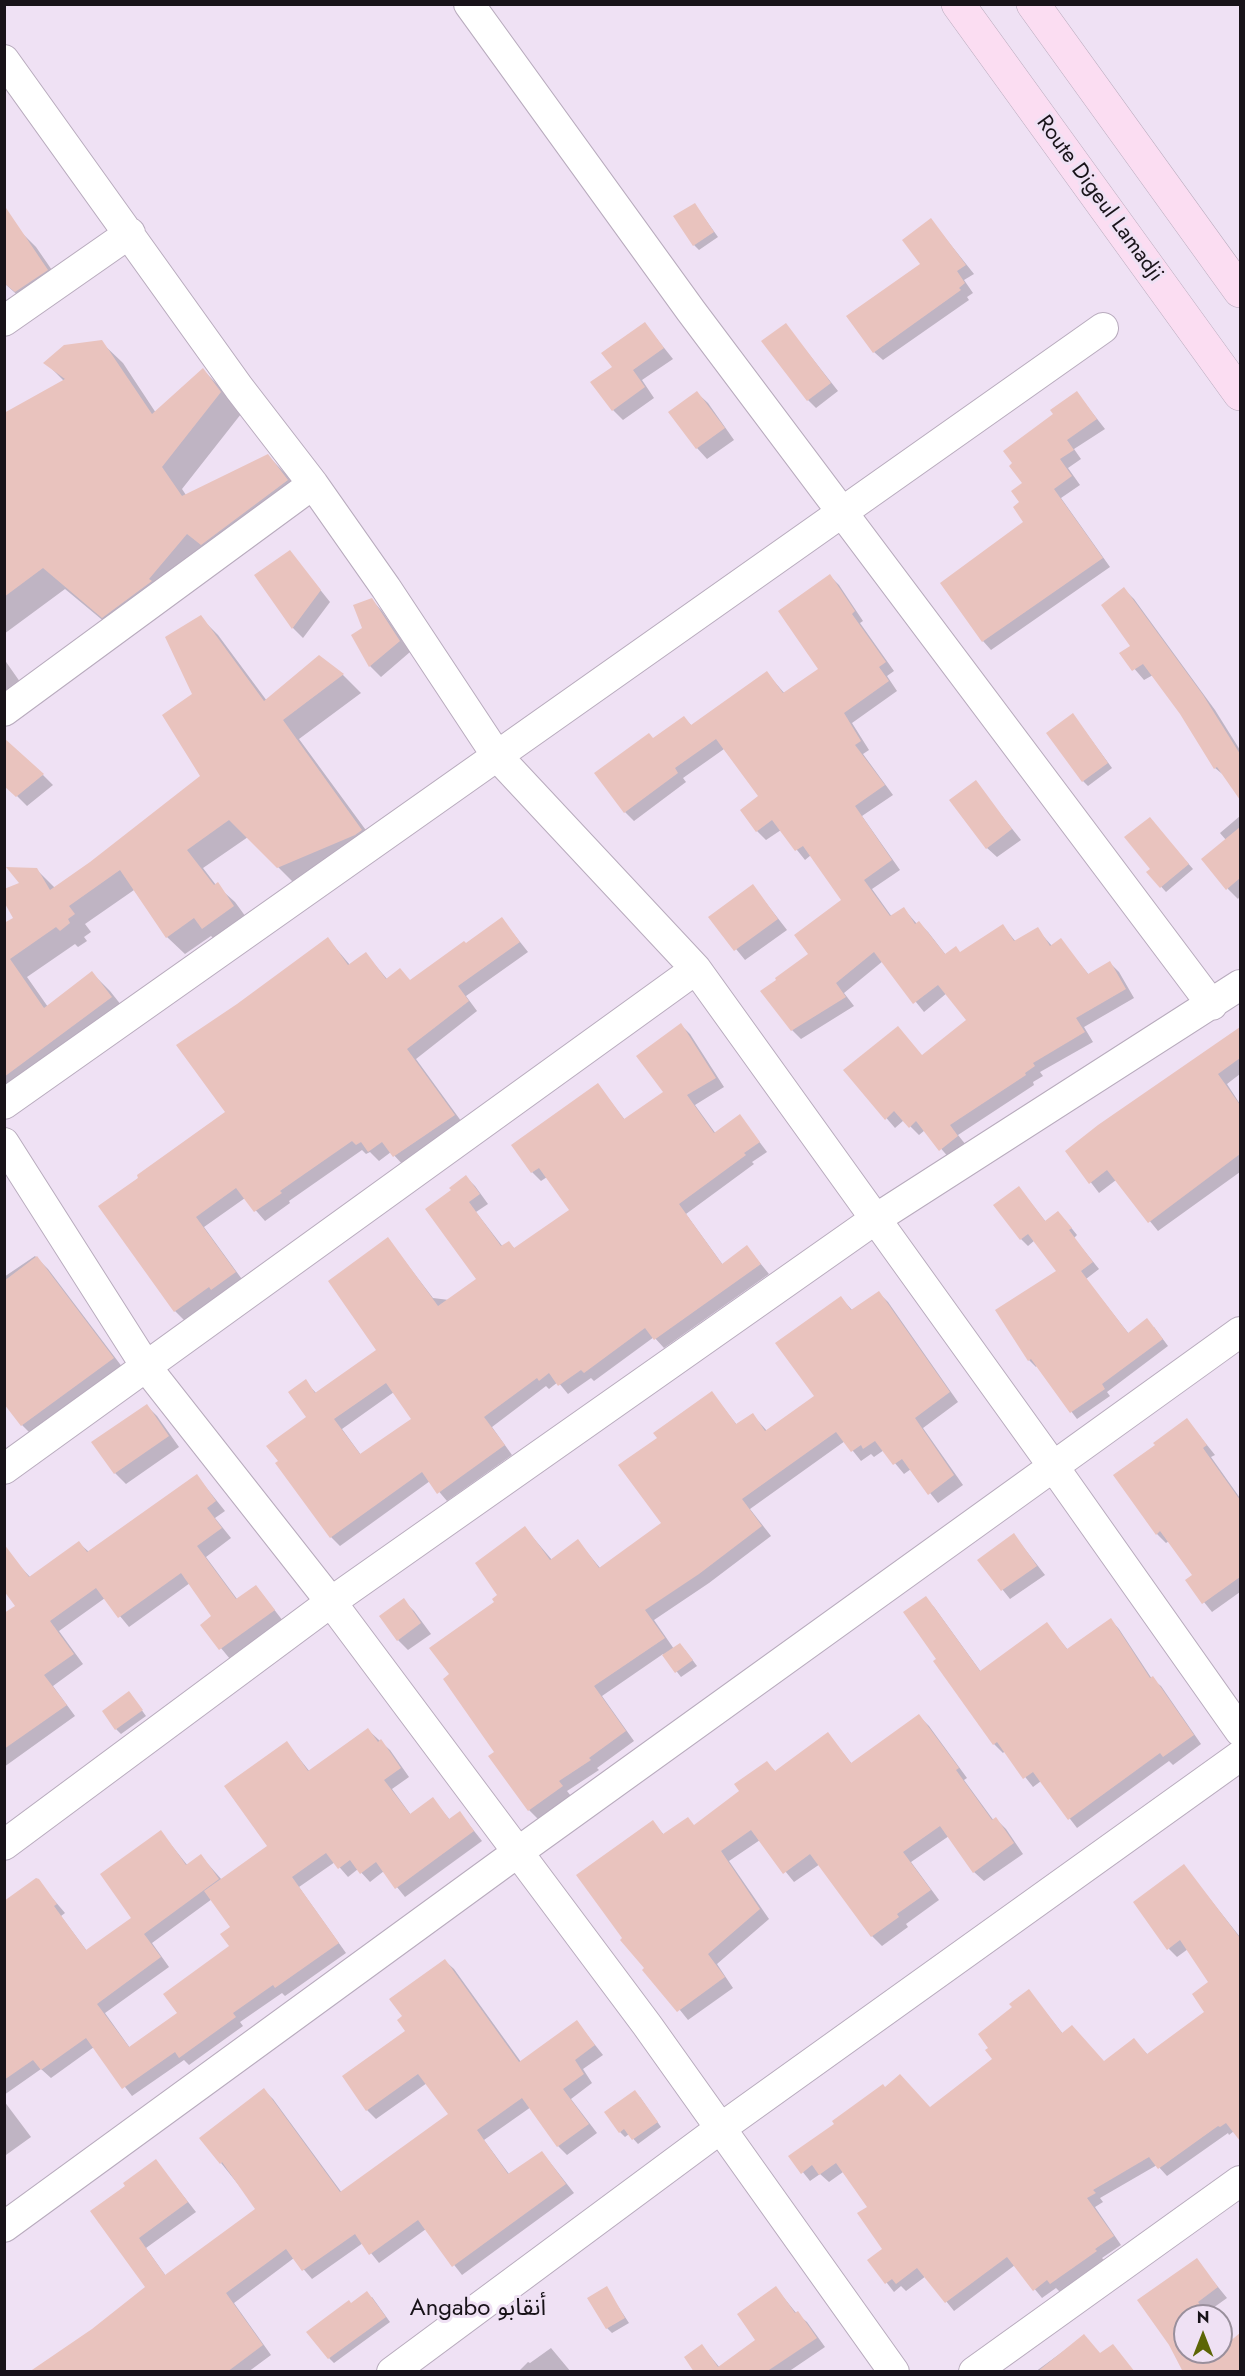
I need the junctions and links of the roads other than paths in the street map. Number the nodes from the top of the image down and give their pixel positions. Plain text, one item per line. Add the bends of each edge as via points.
1 (469, 4) edge
2 (958, 4) edge
3 (1033, 4) edge
4 (4, 60) edge
5 (130, 233) junction
6 (1240, 291) edge
7 (4, 321) edge
8 (1102, 328) dead end
9 (1240, 394) edge
10 (313, 483) junction
11 (842, 512) junction
12 (4, 711) edge
13 (497, 756) junction
14 (696, 969) junction
15 (1240, 985) edge
16 (1212, 1005) junction
17 (4, 1104) edge
18 (4, 1143) edge
19 (874, 1220) junction
20 (1240, 1332) edge
21 (147, 1368) junction
22 (1053, 1466) junction
23 (4, 1469) edge
24 (331, 1602) junction
25 (1240, 1731) edge
26 (1240, 1756) edge
27 (4, 1845) edge
28 (518, 1852) junction
29 (721, 2128) junction
30 (1240, 2181) edge
31 (4, 2227) edge
32 (392, 2372) edge
33 (894, 2372) edge
34 (974, 2372) edge

1 - 11 street
2 - 9 main road, Route Digeul Lamadji
3 - 6 main road
4 - 5 street
5 - 7 street
5 - 10 street via 239,388
8 - 11 street
10 - 12 street
10 - 13 street
11 - 13 street
11 - 16 street
13 - 14 street
13 - 17 street
14 - 19 street
14 - 21 street
15 - 16 street
16 - 19 street
18 - 21 street
19 - 22 street
19 - 24 street
20 - 22 street
21 - 23 street
21 - 24 street
22 - 25 street
22 - 28 street
24 - 27 street
24 - 28 street
26 - 29 street
28 - 29 street
28 - 31 street
29 - 32 street
29 - 33 street
30 - 34 street

